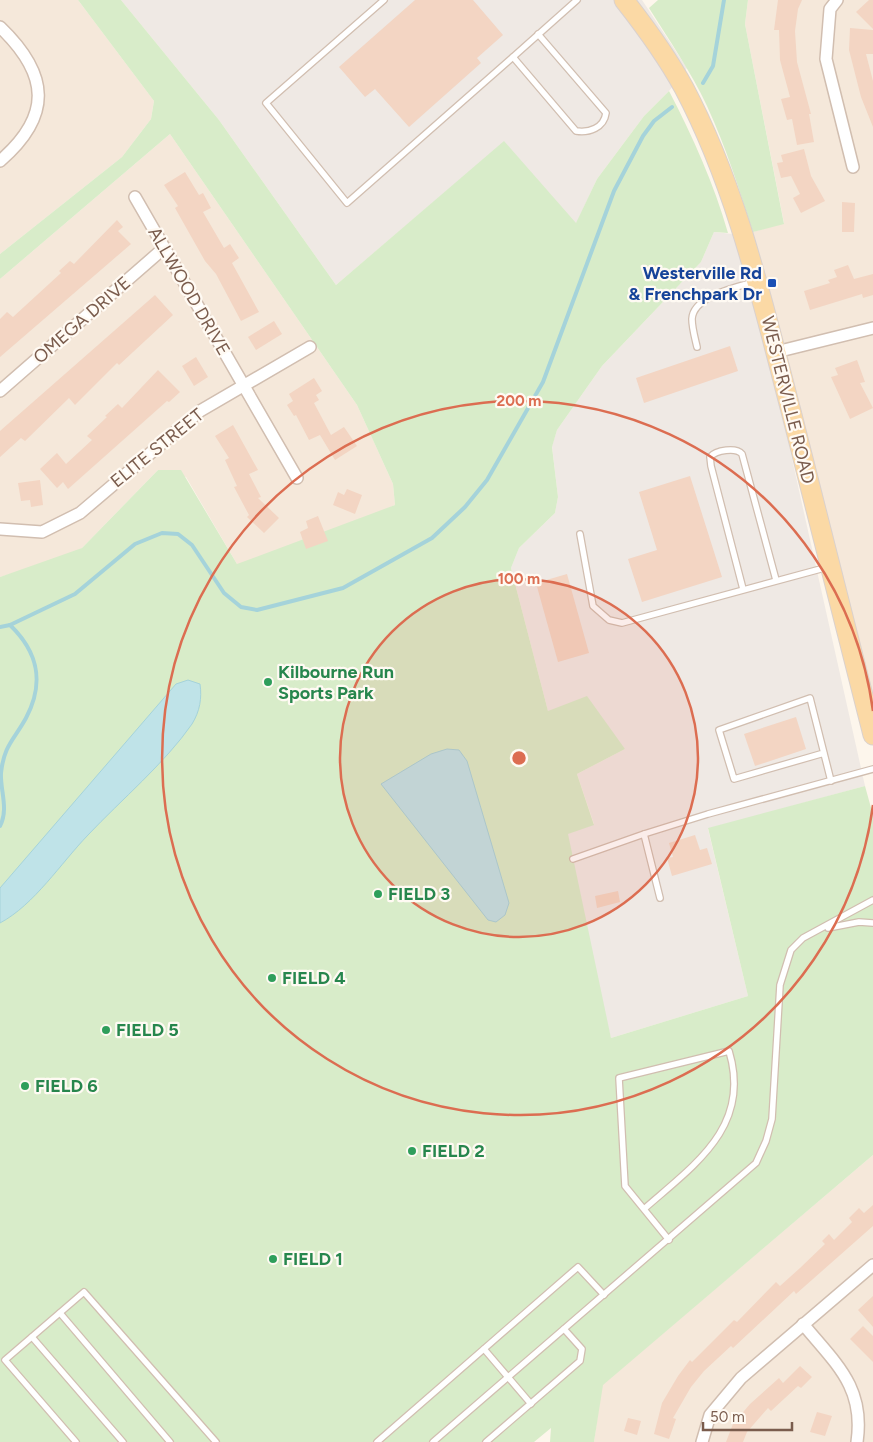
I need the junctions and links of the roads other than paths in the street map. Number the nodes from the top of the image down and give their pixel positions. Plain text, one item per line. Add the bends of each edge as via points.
1 (384, 0) edge
2 (577, 0) edge
3 (624, 0) edge
4 (837, 0) edge
5 (0, 27) edge
6 (538, 34) junction
7 (513, 57) junction
8 (0, 161) edge
9 (853, 167) dead end
10 (135, 196) dead end
11 (164, 248) junction
12 (756, 281) junction
13 (873, 328) edge
14 (310, 347) dead end
15 (697, 347) dead end
16 (776, 352) junction
17 (243, 386) junction
18 (0, 391) edge
19 (297, 478) dead end
20 (0, 529) edge
21 (580, 534) dead end
22 (830, 567) junction
23 (776, 580) junction
24 (743, 589) junction
25 (873, 735) edge
26 (824, 753) junction
27 (873, 769) edge
28 (832, 781) junction
29 (644, 834) junction
30 (573, 859) dead end
31 (660, 898) dead end
32 (873, 900) edge
33 (873, 923) edge
34 (821, 930) junction
35 (644, 1210) junction
36 (668, 1240) junction
37 (873, 1265) edge
38 (604, 1295) junction
39 (60, 1313) junction
40 (803, 1324) junction
41 (564, 1329) junction
42 (32, 1337) junction
43 (484, 1349) junction
44 (508, 1377) junction
45 (531, 1404) junction
46 (76, 1442) edge
47 (123, 1442) edge
48 (170, 1442) edge
49 (216, 1442) edge
50 (377, 1442) edge
51 (433, 1442) edge
52 (486, 1442) edge
53 (702, 1442) edge
54 (857, 1442) edge

1 - 7 lane via 266,103 347,203
2 - 6 lane
3 - 12 main road, WESTERVILLE ROAD via 646,27 686,91 716,158
4 - 9 street via 830,9 826,59
5 - 8 street via 24,55 36,83 39,104 32,125 19,145
6 - 7 lane
6 - 7 lane via 606,113 596,128 586,133 576,131
10 - 11 street, ALLWOOD DRIVE
11 - 17 street, ALLWOOD DRIVE
11 - 18 street, OMEGA DRIVE
12 - 15 lane via 714,295 698,306 692,318
12 - 16 main road, WESTERVILLE ROAD
13 - 16 street
14 - 17 street, ELITE STREET
16 - 22 main road, WESTERVILLE ROAD
17 - 19 street, ALLWOOD DRIVE
17 - 20 street, ELITE STREET via 183,423 80,513 42,532
21 - 24 lane via 593,606 609,620 622,623
22 - 23 lane
22 - 25 main road, WESTERVILLE ROAD
23 - 24 lane
23 - 24 lane via 742,454 734,450 713,454 711,466
26 - 26 lane via 810,698 720,730 734,779
26 - 28 lane
27 - 28 lane
28 - 29 lane
29 - 30 lane
29 - 31 lane
32 - 34 lane
33 - 34 lane via 859,922
34 - 36 lane via 803,938 791,950 784,970 778,1011 772,1119 756,1163
35 - 35 lane via 625,1186 619,1078 729,1051 734,1065 733,1104 719,1137 706,1154
35 - 36 lane
36 - 38 lane
37 - 40 street
38 - 41 lane
38 - 43 lane via 578,1267
39 - 42 lane
39 - 48 lane
39 - 49 lane via 84,1292
40 - 53 street via 741,1378 710,1415
40 - 54 street via 848,1379 859,1409
41 - 44 lane
41 - 45 lane via 582,1349 580,1361
42 - 46 lane via 5,1360
42 - 47 lane
43 - 44 lane
43 - 50 lane
44 - 45 lane
44 - 51 lane
45 - 52 lane

